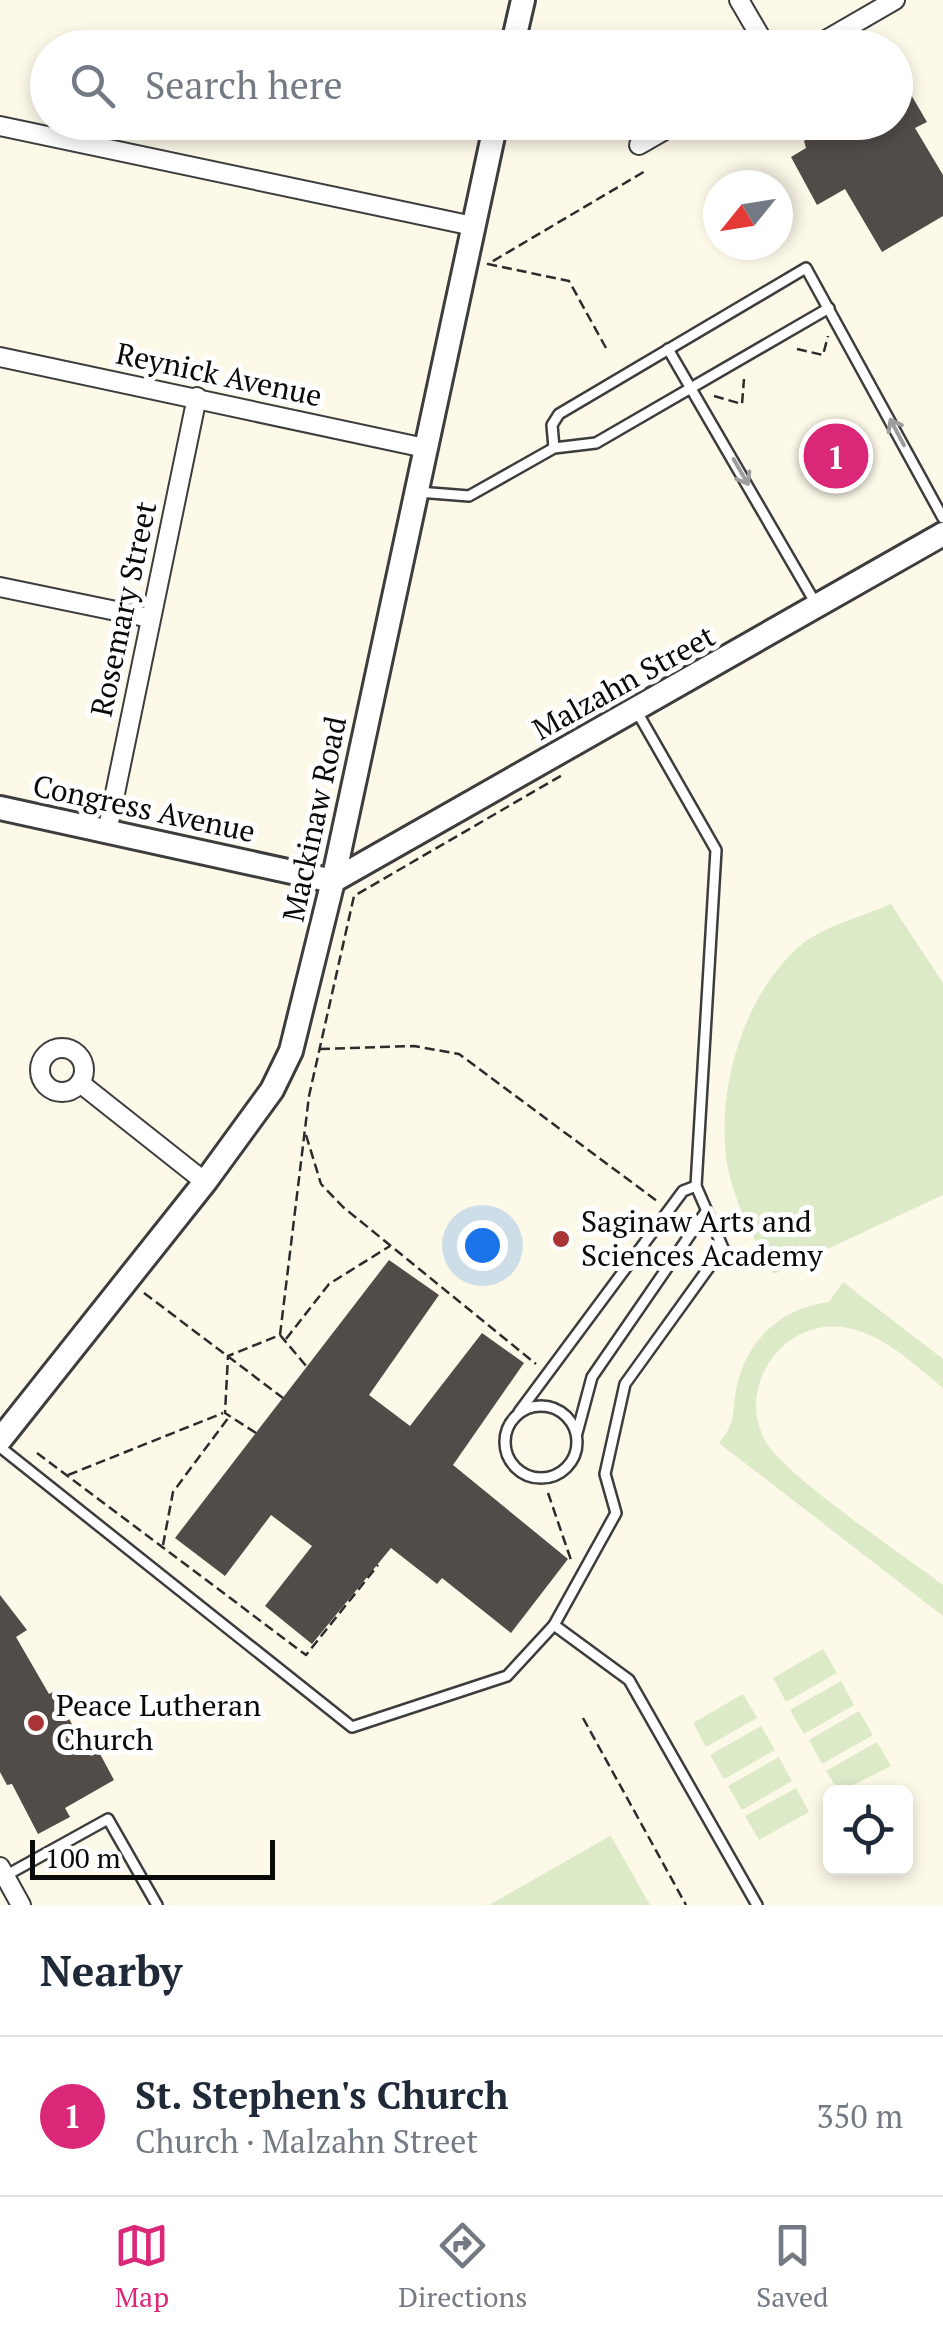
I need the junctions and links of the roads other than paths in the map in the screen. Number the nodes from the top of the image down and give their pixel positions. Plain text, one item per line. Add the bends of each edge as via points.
1 (523, 0) edge
2 (739, 0) edge
3 (895, 0) edge
4 (516, 30) edge
5 (756, 30) edge
6 (843, 30) edge
7 (0, 126) edge
8 (30, 132) edge
9 (66, 140) edge
10 (492, 140) edge
11 (648, 140) edge
12 (639, 145) dead end
13 (473, 226) junction
14 (830, 308) junction
15 (668, 349) junction
16 (0, 357) edge
17 (690, 390) junction
18 (196, 397) junction
19 (425, 448) junction
20 (554, 448) junction
21 (416, 492) junction
22 (943, 518) edge
23 (943, 534) edge
24 (0, 587) edge
25 (818, 606) junction
26 (150, 618) junction
27 (636, 710) junction
28 (0, 808) edge
29 (107, 832) junction
30 (333, 882) junction
31 (80, 1083) dead end
32 (205, 1182) junction
33 (696, 1186) junction
34 (705, 1213) junction
35 (519, 1412) junction
36 (576, 1433) junction
37 (0, 1443) edge
38 (554, 1625) junction
39 (2, 1872) edge
40 (21, 1905) edge
41 (157, 1905) edge
42 (757, 1905) edge

1 - 4 street
2 - 5 street
3 - 6 street
7 - 8 street
9 - 13 street
10 - 13 street, Mackinaw Road
11 - 12 street
13 - 19 street, Mackinaw Road
14 - 15 lane via 810,270 800,268
14 - 17 lane
22 -> 14 lane
15 - 17 lane
15 - 20 lane via 559,414 552,425
16 - 18 street, Reynick Avenue
17 - 20 lane via 596,443
17 -> 25 lane
18 - 19 street, Reynick Avenue
18 - 26 street, Rosemary Street
19 - 21 street, Mackinaw Road
20 - 21 lane via 477,494
21 - 30 street, Mackinaw Road
23 - 25 street, Malzahn Street
24 - 26 street
25 - 27 street, Malzahn Street
26 - 29 street, Rosemary Street
27 - 30 street, Malzahn Street
27 - 33 lane via 716,850
28 - 29 street, Congress Avenue
29 - 30 street, Congress Avenue
30 - 32 street, Mackinaw Road via 291,1050 272,1090
31 - 32 street
32 - 37 street, Mackinaw Road
33 - 34 lane
33 - 35 lane via 683,1191
34 - 36 lane via 592,1377
34 - 38 lane via 723,1248 625,1384 605,1474 616,1513
35 - 36 lane via 553,1407
35 - 36 lane via 506,1430 506,1454 532,1477 566,1468
37 - 38 lane via 352,1727 507,1676
38 - 42 lane via 629,1680
39 - 40 street
39 - 41 lane via 108,1819

